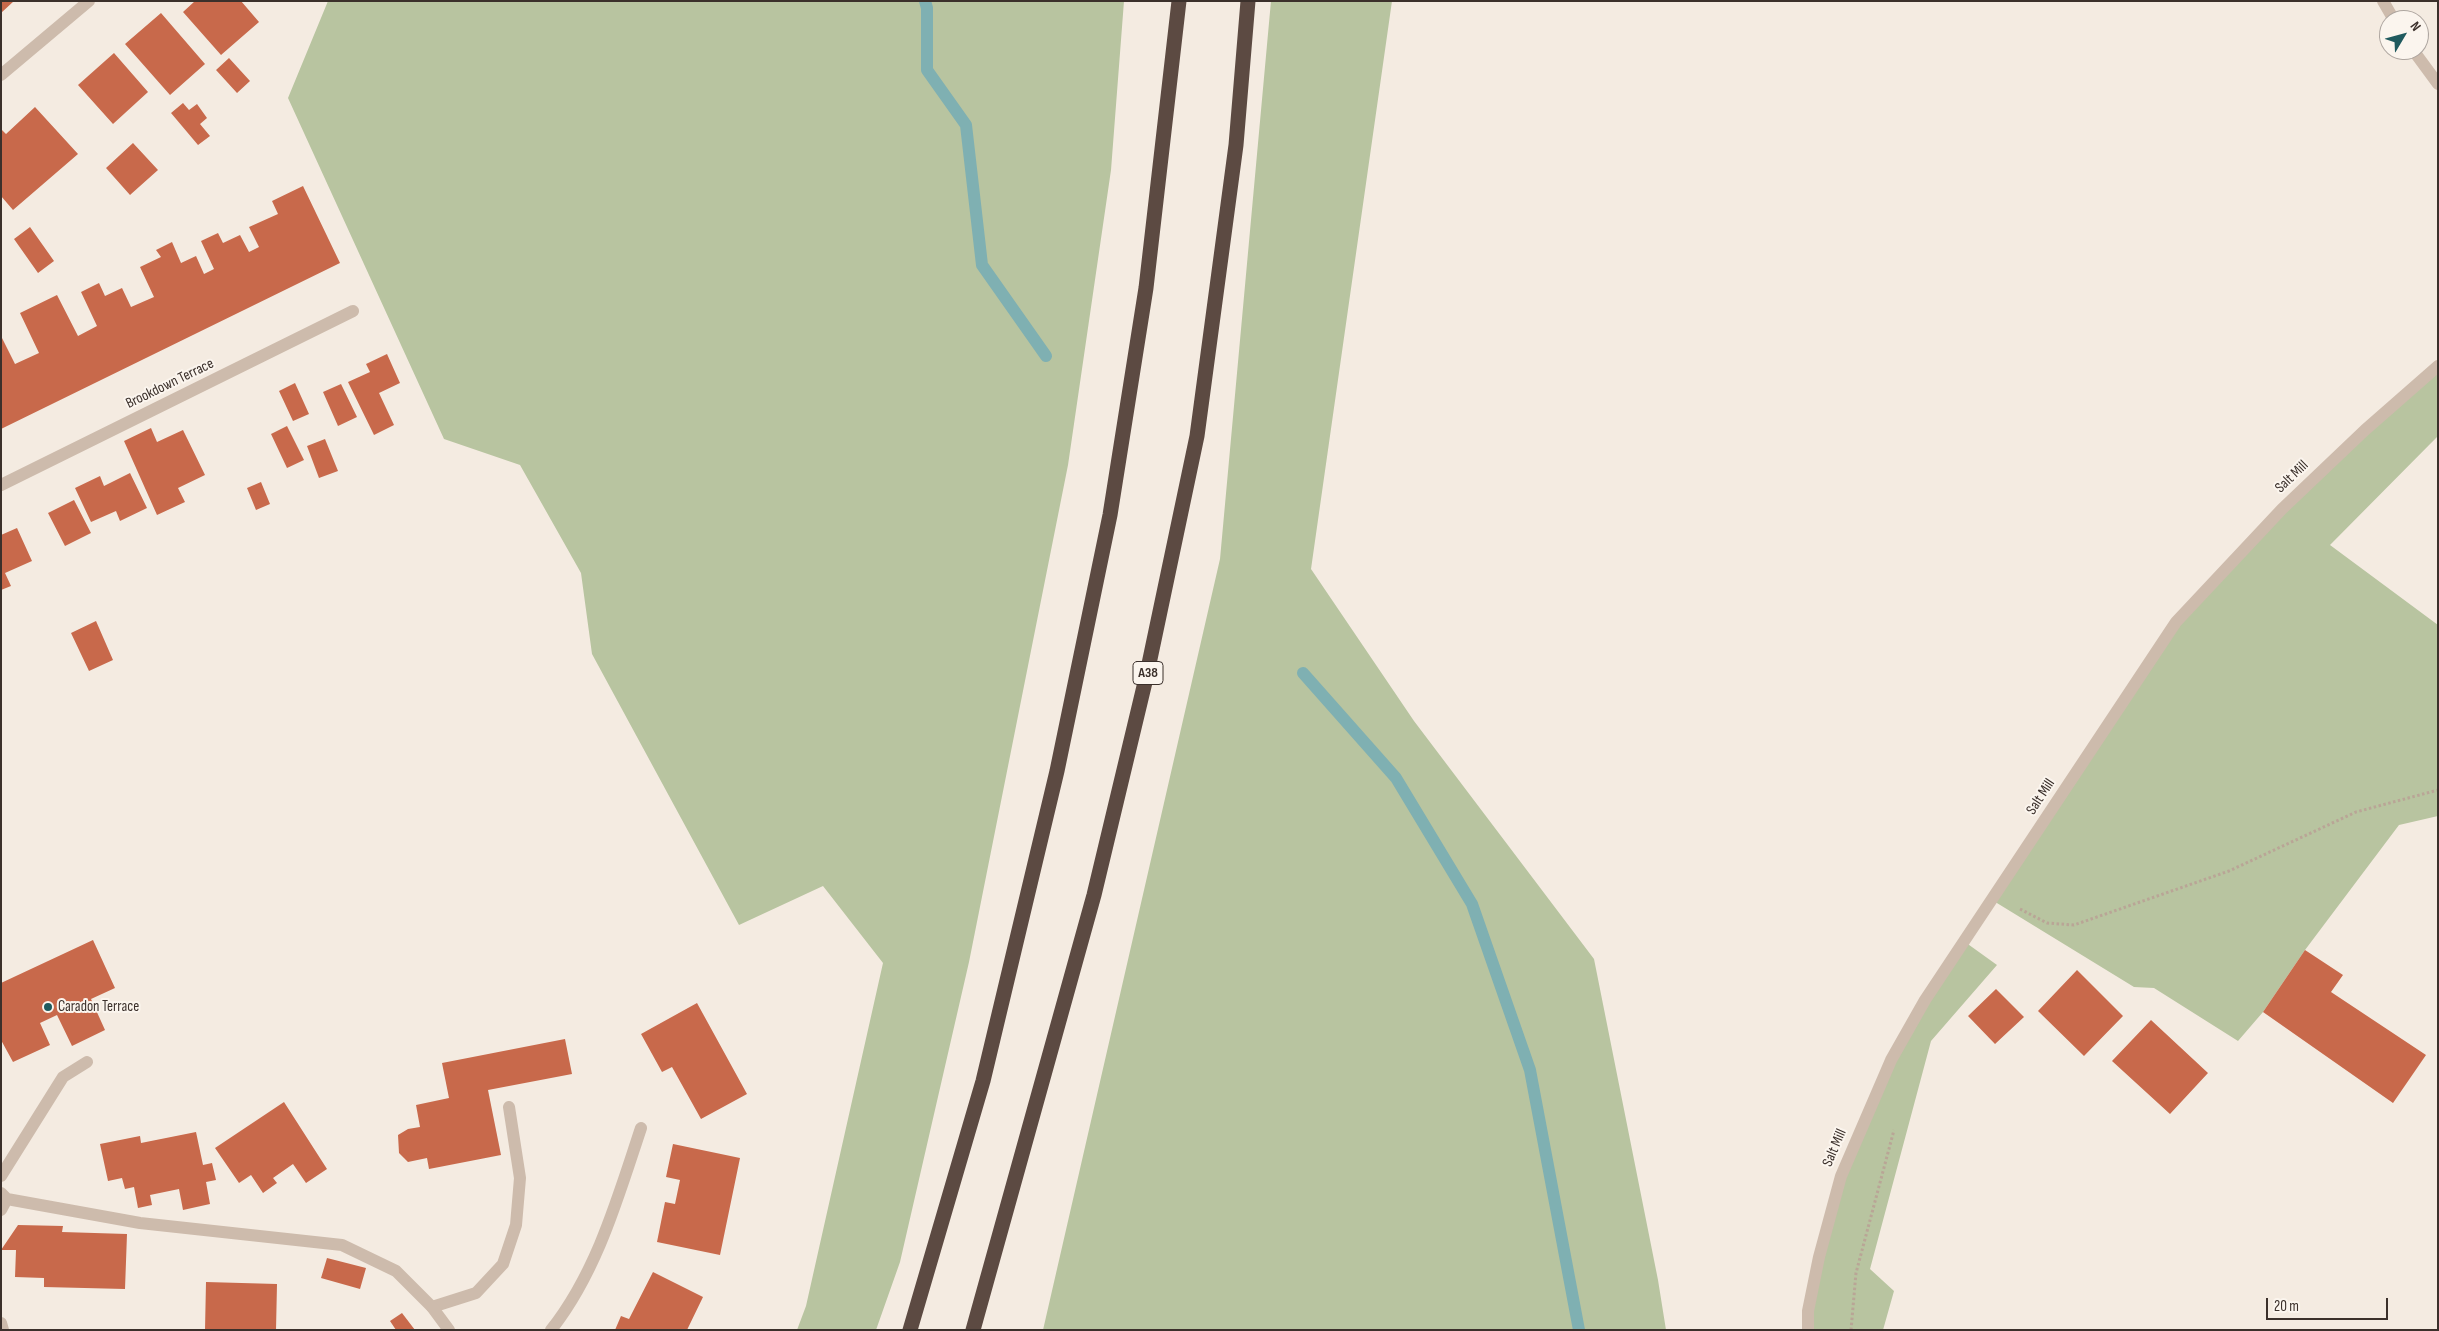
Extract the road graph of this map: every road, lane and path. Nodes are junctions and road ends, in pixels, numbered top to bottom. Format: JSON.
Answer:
{"nodes":[{"id":1,"x":89,"y":1,"type":"edge"},
{"id":2,"x":1179,"y":1,"type":"edge"},
{"id":3,"x":1248,"y":1,"type":"edge"},
{"id":4,"x":2420,"y":60,"type":"edge"},
{"id":5,"x":1,"y":75,"type":"edge"},
{"id":6,"x":2438,"y":84,"type":"edge"},
{"id":7,"x":353,"y":312,"type":"dead end"},
{"id":8,"x":2438,"y":366,"type":"edge"},
{"id":9,"x":1,"y":485,"type":"edge"},
{"id":10,"x":2438,"y":790,"type":"edge"},
{"id":11,"x":2047,"y":923,"type":"dead end"},
{"id":12,"x":87,"y":1062,"type":"dead end"},
{"id":13,"x":509,"y":1107,"type":"dead end"},
{"id":14,"x":641,"y":1128,"type":"dead end"},
{"id":15,"x":1894,"y":1129,"type":"dead end"},
{"id":16,"x":1,"y":1176,"type":"edge"},
{"id":17,"x":3,"y":1200,"type":"edge"},
{"id":18,"x":432,"y":1307,"type":"junction"},
{"id":19,"x":1,"y":1323,"type":"edge"},
{"id":20,"x":3,"y":1330,"type":"edge"},
{"id":21,"x":449,"y":1330,"type":"edge"},
{"id":22,"x":551,"y":1330,"type":"edge"},
{"id":23,"x":910,"y":1330,"type":"edge"},
{"id":24,"x":973,"y":1330,"type":"edge"},
{"id":25,"x":1808,"y":1330,"type":"edge"},
{"id":26,"x":1851,"y":1330,"type":"edge"}],
"edges":[{"from":1,"to":5,"type":"street"},
{"from":2,"to":23,"type":"highway"},
{"from":3,"to":24,"type":"highway","number":"A38"},
{"from":4,"to":6,"type":"street"},
{"from":7,"to":9,"type":"street","name":"Brookdown Terrace"},
{"from":8,"to":25,"type":"street","name":"Salt Mill"},
{"from":10,"to":11,"type":"path"},
{"from":12,"to":16,"type":"street"},
{"from":13,"to":18,"type":"street"},
{"from":14,"to":22,"type":"street"},
{"from":15,"to":26,"type":"path"},
{"from":17,"to":18,"type":"street"},
{"from":18,"to":21,"type":"street"},
{"from":19,"to":20,"type":"street"}]}
